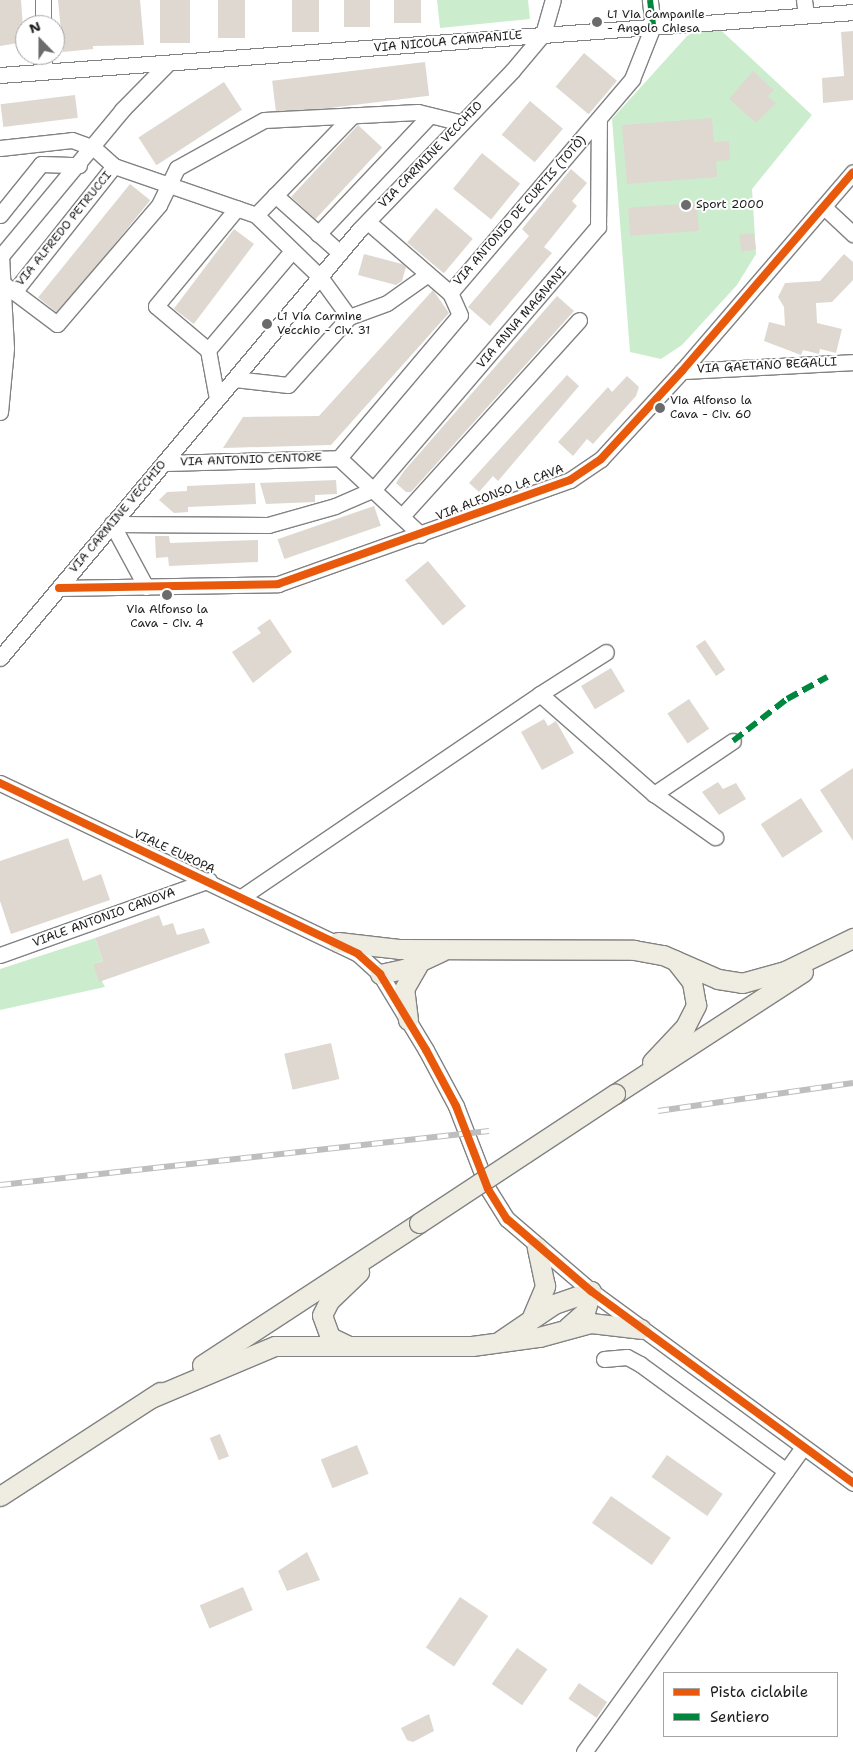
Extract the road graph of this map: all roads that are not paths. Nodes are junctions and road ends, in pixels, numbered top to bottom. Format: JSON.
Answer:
{"nodes":[{"id":1,"x":43,"y":0,"type":"edge"},
{"id":2,"x":553,"y":0,"type":"edge"},
{"id":3,"x":650,"y":0,"type":"edge"},
{"id":4,"x":804,"y":0,"type":"edge"},
{"id":5,"x":853,"y":12,"type":"edge"},
{"id":6,"x":43,"y":15,"type":"edge"},
{"id":7,"x":806,"y":15,"type":"junction"},
{"id":8,"x":653,"y":26,"type":"junction"},
{"id":9,"x":543,"y":34,"type":"junction"},
{"id":10,"x":44,"y":65,"type":"edge"},
{"id":11,"x":166,"y":65,"type":"junction"},
{"id":12,"x":44,"y":72,"type":"junction"},
{"id":13,"x":0,"y":75,"type":"edge"},
{"id":14,"x":353,"y":115,"type":"junction"},
{"id":15,"x":430,"y":115,"type":"junction"},
{"id":16,"x":599,"y":120,"type":"junction"},
{"id":17,"x":462,"y":123,"type":"junction"},
{"id":18,"x":0,"y":148,"type":"edge"},
{"id":19,"x":94,"y":148,"type":"junction"},
{"id":20,"x":79,"y":165,"type":"junction"},
{"id":21,"x":114,"y":166,"type":"junction"},
{"id":22,"x":853,"y":172,"type":"edge"},
{"id":23,"x":170,"y":186,"type":"junction"},
{"id":24,"x":275,"y":196,"type":"junction"},
{"id":25,"x":824,"y":207,"type":"junction"},
{"id":26,"x":237,"y":208,"type":"junction"},
{"id":27,"x":0,"y":215,"type":"edge"},
{"id":28,"x":256,"y":215,"type":"junction"},
{"id":29,"x":368,"y":222,"type":"junction"},
{"id":30,"x":318,"y":234,"type":"junction"},
{"id":31,"x":853,"y":234,"type":"edge"},
{"id":32,"x":291,"y":252,"type":"junction"},
{"id":33,"x":340,"y":253,"type":"junction"},
{"id":34,"x":1,"y":256,"type":"edge"},
{"id":35,"x":428,"y":274,"type":"junction"},
{"id":36,"x":320,"y":277,"type":"junction"},
{"id":37,"x":7,"y":287,"type":"junction"},
{"id":38,"x":450,"y":293,"type":"junction"},
{"id":39,"x":349,"y":317,"type":"junction"},
{"id":40,"x":579,"y":320,"type":"dead end"},
{"id":41,"x":208,"y":350,"type":"junction"},
{"id":42,"x":853,"y":362,"type":"edge"},
{"id":43,"x":682,"y":371,"type":"junction"},
{"id":44,"x":234,"y":379,"type":"junction"},
{"id":45,"x":217,"y":399,"type":"junction"},
{"id":46,"x":0,"y":412,"type":"edge"},
{"id":47,"x":339,"y":458,"type":"junction"},
{"id":48,"x":164,"y":463,"type":"junction"},
{"id":49,"x":374,"y":489,"type":"junction"},
{"id":50,"x":402,"y":516,"type":"junction"},
{"id":51,"x":112,"y":524,"type":"junction"},
{"id":52,"x":421,"y":535,"type":"junction"},
{"id":53,"x":146,"y":587,"type":"junction"},
{"id":54,"x":58,"y":588,"type":"junction"},
{"id":55,"x":606,"y":652,"type":"dead end"},
{"id":56,"x":0,"y":658,"type":"edge"},
{"id":57,"x":540,"y":694,"type":"junction"},
{"id":58,"x":733,"y":742,"type":"dead end"},
{"id":59,"x":0,"y":783,"type":"edge"},
{"id":60,"x":654,"y":794,"type":"junction"},
{"id":61,"x":715,"y":837,"type":"dead end"},
{"id":62,"x":208,"y":880,"type":"junction"},
{"id":63,"x":243,"y":896,"type":"junction"},
{"id":64,"x":853,"y":939,"type":"edge"},
{"id":65,"x":338,"y":942,"type":"junction"},
{"id":66,"x":0,"y":955,"type":"edge"},
{"id":67,"x":416,"y":955,"type":"junction"},
{"id":68,"x":673,"y":958,"type":"junction"},
{"id":69,"x":380,"y":974,"type":"junction"},
{"id":70,"x":408,"y":1020,"type":"junction"},
{"id":71,"x":622,"y":1090,"type":"junction"},
{"id":72,"x":396,"y":1238,"type":"junction"},
{"id":73,"x":538,"y":1247,"type":"junction"},
{"id":74,"x":591,"y":1291,"type":"junction"},
{"id":75,"x":528,"y":1321,"type":"junction"},
{"id":76,"x":568,"y":1327,"type":"junction"},
{"id":77,"x":641,"y":1328,"type":"junction"},
{"id":78,"x":495,"y":1343,"type":"junction"},
{"id":79,"x":356,"y":1347,"type":"junction"},
{"id":80,"x":604,"y":1359,"type":"dead end"},
{"id":81,"x":151,"y":1398,"type":"junction"},
{"id":82,"x":803,"y":1447,"type":"junction"},
{"id":83,"x":786,"y":1471,"type":"junction"},
{"id":84,"x":853,"y":1483,"type":"edge"},
{"id":85,"x":0,"y":1496,"type":"edge"},
{"id":86,"x":584,"y":1752,"type":"edge"}],
"edges":[{"from":1,"to":6,"type":"street"},
{"from":2,"to":9,"type":"street"},
{"from":3,"to":8,"type":"street"},
{"from":4,"to":7,"type":"street"},
{"from":5,"to":7,"type":"street","name":"VIA NICOLA CAMPANILE"},
{"from":7,"to":8,"type":"street","name":"VIA NICOLA CAMPANILE"},
{"from":8,"to":9,"type":"street","name":"VIA NICOLA CAMPANILE"},
{"from":8,"to":16,"type":"street","name":"VIA ANTONIO DE CURTIS (TOTÒ)"},
{"from":9,"to":11,"type":"street","name":"VIA NICOLA CAMPANILE"},
{"from":9,"to":17,"type":"street","name":"VIA CARMINE VECCHIO"},
{"from":10,"to":12,"type":"street"},
{"from":11,"to":12,"type":"street","name":"VIA NICOLA CAMPANILE"},
{"from":11,"to":19,"type":"street","name":"VIA ALFREDO PETRUCCI"},
{"from":12,"to":13,"type":"street","name":"VIA NICOLA CAMPANILE"},
{"from":14,"to":15,"type":"street"},
{"from":14,"to":23,"type":"street"},
{"from":14,"to":24,"type":"street"},
{"from":15,"to":17,"type":"street"},
{"from":15,"to":30,"type":"street"},
{"from":16,"to":38,"type":"street","name":"VIA ANTONIO DE CURTIS (TOTÒ)"},
{"from":16,"to":49,"type":"street","name":"VIA ANNA MAGNANI"},
{"from":17,"to":29,"type":"street","name":"VIA CARMINE VECCHIO"},
{"from":18,"to":19,"type":"street"},
{"from":19,"to":20,"type":"street","name":"VIA ALFREDO PETRUCCI"},
{"from":19,"to":21,"type":"street"},
{"from":20,"to":27,"type":"street"},
{"from":20,"to":34,"type":"street","name":"VIA ALFREDO PETRUCCI"},
{"from":21,"to":23,"type":"street"},
{"from":21,"to":37,"type":"street","name":"VIA ALFREDO PETRUCCI"},
{"from":22,"to":25,"type":"street","name":"VIA ALFONSO LA CAVA"},
{"from":23,"to":26,"type":"street"},
{"from":23,"to":37,"type":"street"},
{"from":24,"to":28,"type":"street"},
{"from":24,"to":30,"type":"street"},
{"from":25,"to":31,"type":"street"},
{"from":25,"to":43,"type":"street","name":"VIA ALFONSO LA CAVA"},
{"from":26,"to":28,"type":"street"},
{"from":26,"to":41,"type":"street"},
{"from":28,"to":32,"type":"street"},
{"from":29,"to":33,"type":"street","name":"VIA CARMINE VECCHIO"},
{"from":29,"to":35,"type":"street"},
{"from":30,"to":33,"type":"street"},
{"from":32,"to":36,"type":"street"},
{"from":32,"to":41,"type":"street"},
{"from":33,"to":36,"type":"street","name":"VIA CARMINE VECCHIO"},
{"from":34,"to":37,"type":"street","name":"VIA ALFREDO PETRUCCI"},
{"from":35,"to":38,"type":"street"},
{"from":35,"to":39,"type":"street"},
{"from":36,"to":39,"type":"street"},
{"from":36,"to":44,"type":"street","name":"VIA CARMINE VECCHIO"},
{"from":37,"to":46,"type":"street"},
{"from":38,"to":47,"type":"street","name":"VIA ANTONIO DE CURTIS (TOTÒ)"},
{"from":39,"to":44,"type":"street"},
{"from":40,"to":50,"type":"street"},
{"from":41,"to":45,"type":"street"},
{"from":42,"to":43,"type":"street","name":"VIA GAETANO BEGALLI"},
{"from":43,"to":52,"type":"street","name":"VIA ALFONSO LA CAVA"},
{"from":44,"to":45,"type":"street","name":"VIA CARMINE VECCHIO"},
{"from":45,"to":48,"type":"street","name":"VIA CARMINE VECCHIO"},
{"from":47,"to":48,"type":"street","name":"VIA ANTONIO CENTORE"},
{"from":47,"to":49,"type":"street"},
{"from":48,"to":51,"type":"street","name":"VIA CARMINE VECCHIO"},
{"from":49,"to":50,"type":"street"},
{"from":49,"to":51,"type":"street"},
{"from":50,"to":52,"type":"street"},
{"from":51,"to":53,"type":"street"},
{"from":51,"to":54,"type":"street","name":"VIA CARMINE VECCHIO"},
{"from":52,"to":53,"type":"street","name":"VIA ALFONSO LA CAVA"},
{"from":53,"to":54,"type":"street","name":"VIA ALFONSO LA CAVA"},
{"from":54,"to":56,"type":"street","name":"VIA CARMINE VECCHIO"},
{"from":55,"to":57,"type":"street"},
{"from":57,"to":60,"type":"street"},
{"from":57,"to":63,"type":"street"},
{"from":58,"to":60,"type":"street"},
{"from":59,"to":62,"type":"street","name":"VIALE EUROPA"},
{"from":60,"to":61,"type":"street"},
{"from":62,"to":63,"type":"street","name":"VIALE EUROPA"},
{"from":62,"to":66,"type":"street","name":"VIALE ANTONIO CANOVA"},
{"from":63,"to":65,"type":"street","name":"VIALE EUROPA"},
{"from":64,"to":68,"type":"main road"},
{"from":64,"to":71,"type":"main road"},
{"from":65,"to":67,"type":"main road"},
{"from":65,"to":69,"type":"street","name":"VIALE EUROPA"},
{"from":67,"to":68,"type":"main road"},
{"from":67,"to":69,"type":"main road"},
{"from":67,"to":70,"type":"main road"},
{"from":68,"to":71,"type":"main road"},
{"from":69,"to":70,"type":"street"},
{"from":70,"to":73,"type":"street"},
{"from":71,"to":72,"type":"main road","bridge":true},
{"from":72,"to":79,"type":"main road"},
{"from":72,"to":81,"type":"main road"},
{"from":73,"to":74,"type":"street"},
{"from":73,"to":75,"type":"main road"},
{"from":74,"to":75,"type":"main road"},
{"from":74,"to":76,"type":"main road"},
{"from":74,"to":77,"type":"street"},
{"from":75,"to":78,"type":"main road"},
{"from":76,"to":77,"type":"main road"},
{"from":76,"to":78,"type":"main road"},
{"from":77,"to":82,"type":"street"},
{"from":78,"to":79,"type":"main road"},
{"from":79,"to":81,"type":"main road"},
{"from":80,"to":83,"type":"street"},
{"from":81,"to":85,"type":"main road"},
{"from":82,"to":83,"type":"street"},
{"from":82,"to":84,"type":"street"},
{"from":83,"to":86,"type":"street"}]}
